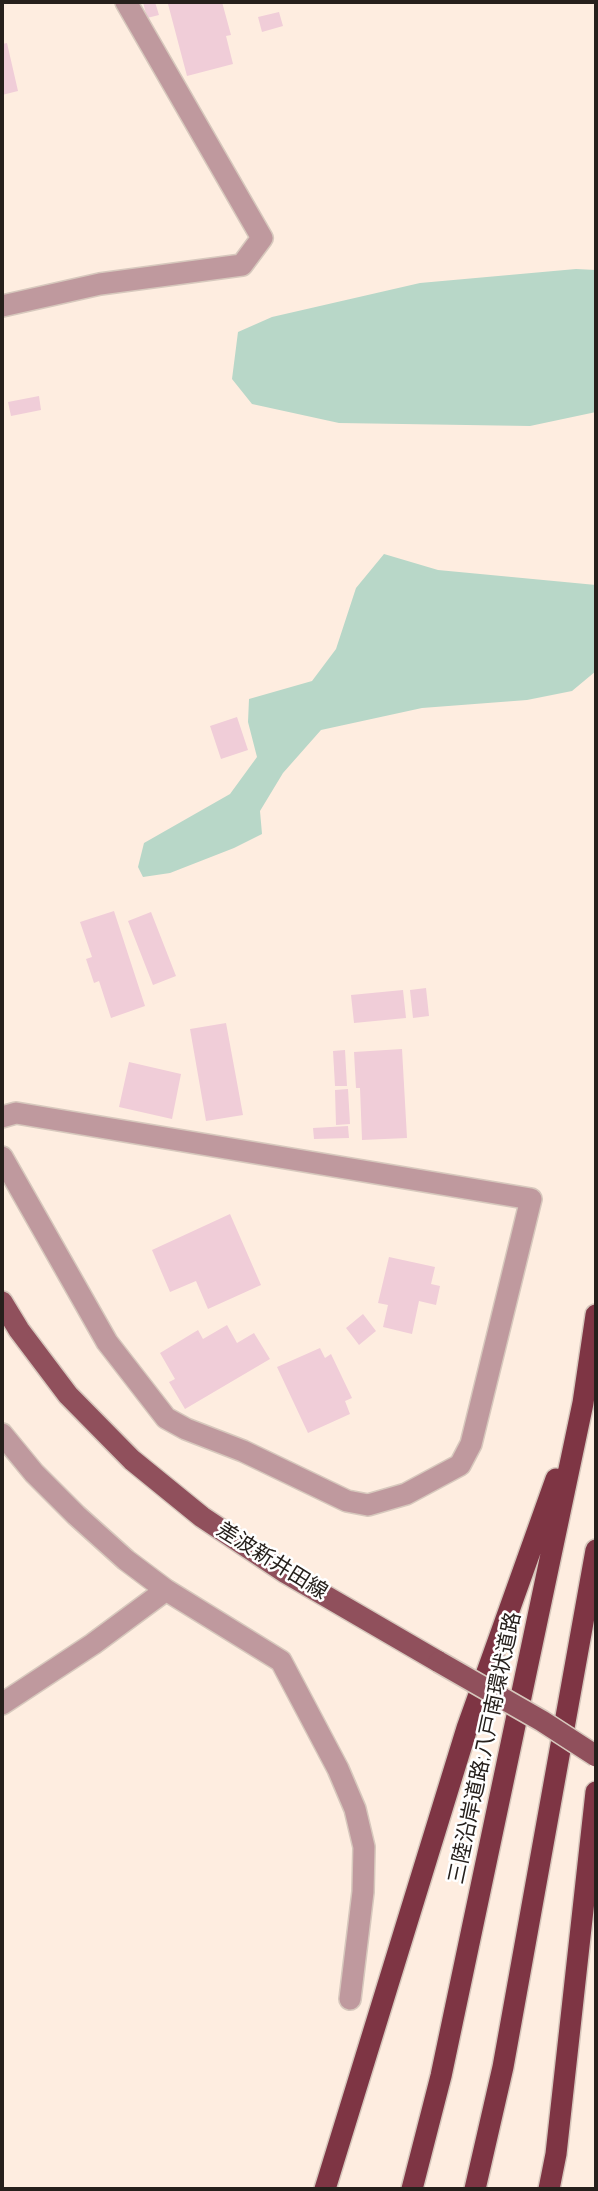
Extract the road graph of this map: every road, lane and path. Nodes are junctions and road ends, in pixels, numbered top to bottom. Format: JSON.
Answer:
{"nodes":[{"id":1,"x":126,"y":2,"type":"edge"},
{"id":2,"x":2,"y":306,"type":"edge"},
{"id":3,"x":2,"y":1117,"type":"edge"},
{"id":4,"x":2,"y":1157,"type":"edge"},
{"id":5,"x":2,"y":1302,"type":"edge"},
{"id":6,"x":596,"y":1315,"type":"edge"},
{"id":7,"x":583,"y":1403,"type":"junction"},
{"id":8,"x":2,"y":1434,"type":"edge"},
{"id":9,"x":596,"y":1550,"type":"edge"},
{"id":10,"x":166,"y":1590,"type":"junction"},
{"id":11,"x":2,"y":1703,"type":"edge"},
{"id":12,"x":596,"y":1756,"type":"edge"},
{"id":13,"x":596,"y":1792,"type":"edge"},
{"id":14,"x":350,"y":1999,"type":"dead end"},
{"id":15,"x":326,"y":2189,"type":"edge"},
{"id":16,"x":412,"y":2189,"type":"edge"},
{"id":17,"x":475,"y":2189,"type":"edge"},
{"id":18,"x":549,"y":2189,"type":"edge"}],
"edges":[{"from":1,"to":2,"type":"street"},
{"from":3,"to":4,"type":"street"},
{"from":5,"to":12,"type":"main road","name":"差波新井田線","bridge":true},
{"from":6,"to":7,"type":"highway","name":"三陸沿岸道路;八戸南環状道路"},
{"from":7,"to":15,"type":"highway"},
{"from":7,"to":16,"type":"highway","name":"三陸沿岸道路;八戸南環状道路"},
{"from":8,"to":10,"type":"street"},
{"from":9,"to":17,"type":"highway"},
{"from":10,"to":11,"type":"street"},
{"from":10,"to":14,"type":"street"},
{"from":13,"to":18,"type":"highway"}]}
